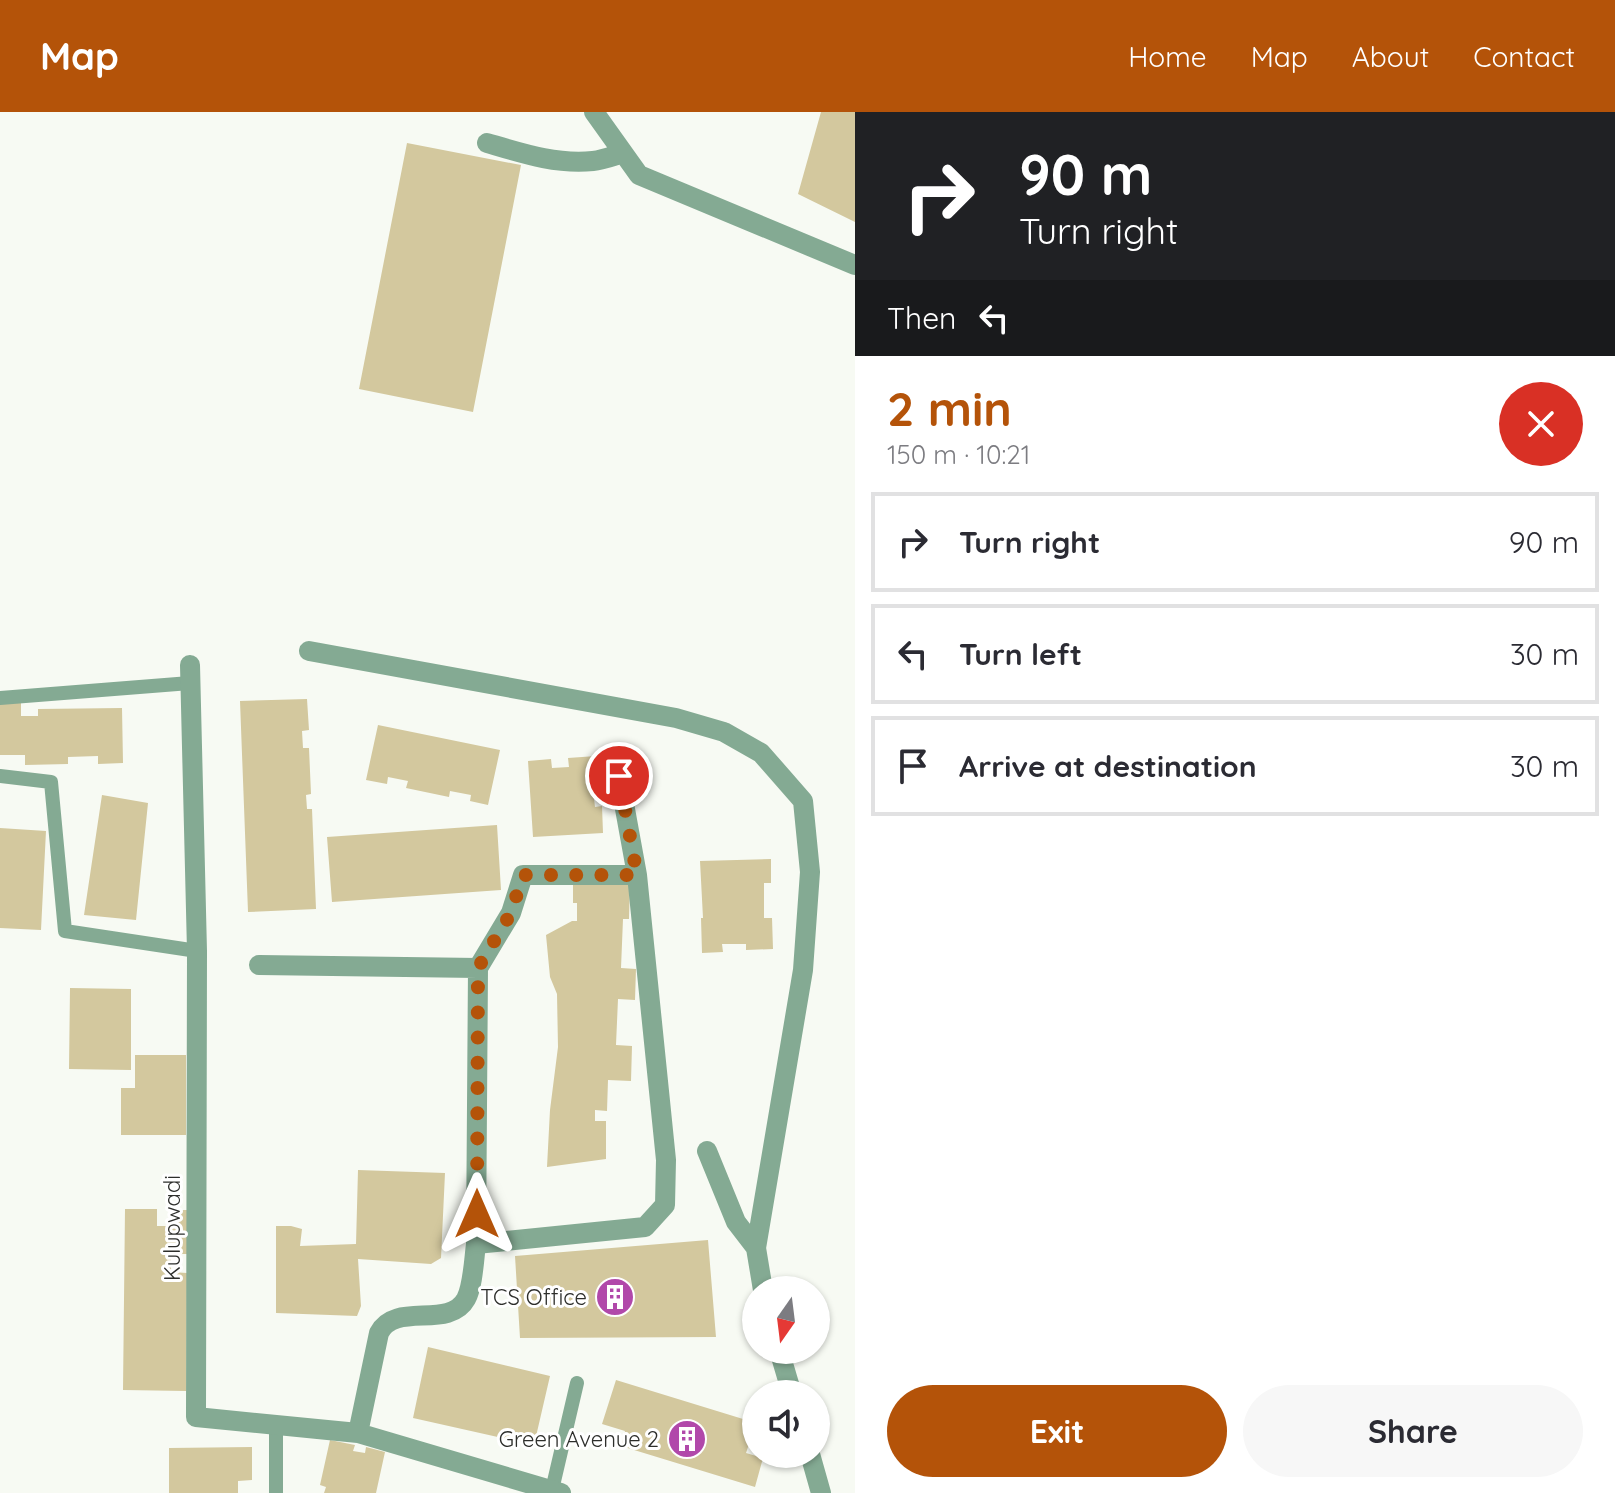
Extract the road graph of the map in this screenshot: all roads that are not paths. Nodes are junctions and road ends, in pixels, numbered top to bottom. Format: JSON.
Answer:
{"nodes":[{"id":1,"x":594,"y":112,"type":"edge"},
{"id":2,"x":487,"y":143,"type":"dead end"},
{"id":3,"x":623,"y":153,"type":"junction"},
{"id":4,"x":855,"y":265,"type":"edge"},
{"id":5,"x":309,"y":651,"type":"dead end"},
{"id":6,"x":190,"y":674,"type":"joint"},
{"id":7,"x":0,"y":698,"type":"edge"},
{"id":8,"x":0,"y":776,"type":"edge"},
{"id":9,"x":619,"y":776,"type":"dead end"},
{"id":10,"x":637,"y":875,"type":"junction"},
{"id":11,"x":197,"y":951,"type":"junction"},
{"id":12,"x":259,"y":965,"type":"dead end"},
{"id":13,"x":478,"y":968,"type":"junction"},
{"id":14,"x":707,"y":1151,"type":"dead end"},
{"id":15,"x":476,"y":1244,"type":"junction"},
{"id":16,"x":756,"y":1248,"type":"junction"},
{"id":17,"x":761,"y":1276,"type":"edge"},
{"id":18,"x":577,"y":1383,"type":"dead end"},
{"id":19,"x":276,"y":1424,"type":"junction"},
{"id":20,"x":358,"y":1433,"type":"junction"},
{"id":21,"x":814,"y":1468,"type":"edge"},
{"id":22,"x":556,"y":1492,"type":"edge"},
{"id":23,"x":276,"y":1493,"type":"edge"},
{"id":24,"x":821,"y":1493,"type":"edge"}],
"edges":[{"from":1,"to":3,"type":"street"},
{"from":2,"to":3,"type":"street"},
{"from":3,"to":4,"type":"street"},
{"from":5,"to":16,"type":"street"},
{"from":6,"to":7,"type":"lane"},
{"from":6,"to":11,"type":"street","name":"Kulupwadi"},
{"from":8,"to":11,"type":"lane"},
{"from":9,"to":10,"type":"street"},
{"from":10,"to":13,"type":"street"},
{"from":10,"to":15,"type":"street"},
{"from":11,"to":19,"type":"street","name":"Kulupwadi"},
{"from":12,"to":13,"type":"street"},
{"from":13,"to":15,"type":"street"},
{"from":14,"to":16,"type":"street"},
{"from":15,"to":20,"type":"street"},
{"from":16,"to":17,"type":"street"},
{"from":18,"to":22,"type":"lane"},
{"from":19,"to":20,"type":"street","name":"Kulupwadi"},
{"from":19,"to":23,"type":"lane"},
{"from":20,"to":22,"type":"street","name":"Kulupwadi"},
{"from":21,"to":24,"type":"street"}]}
